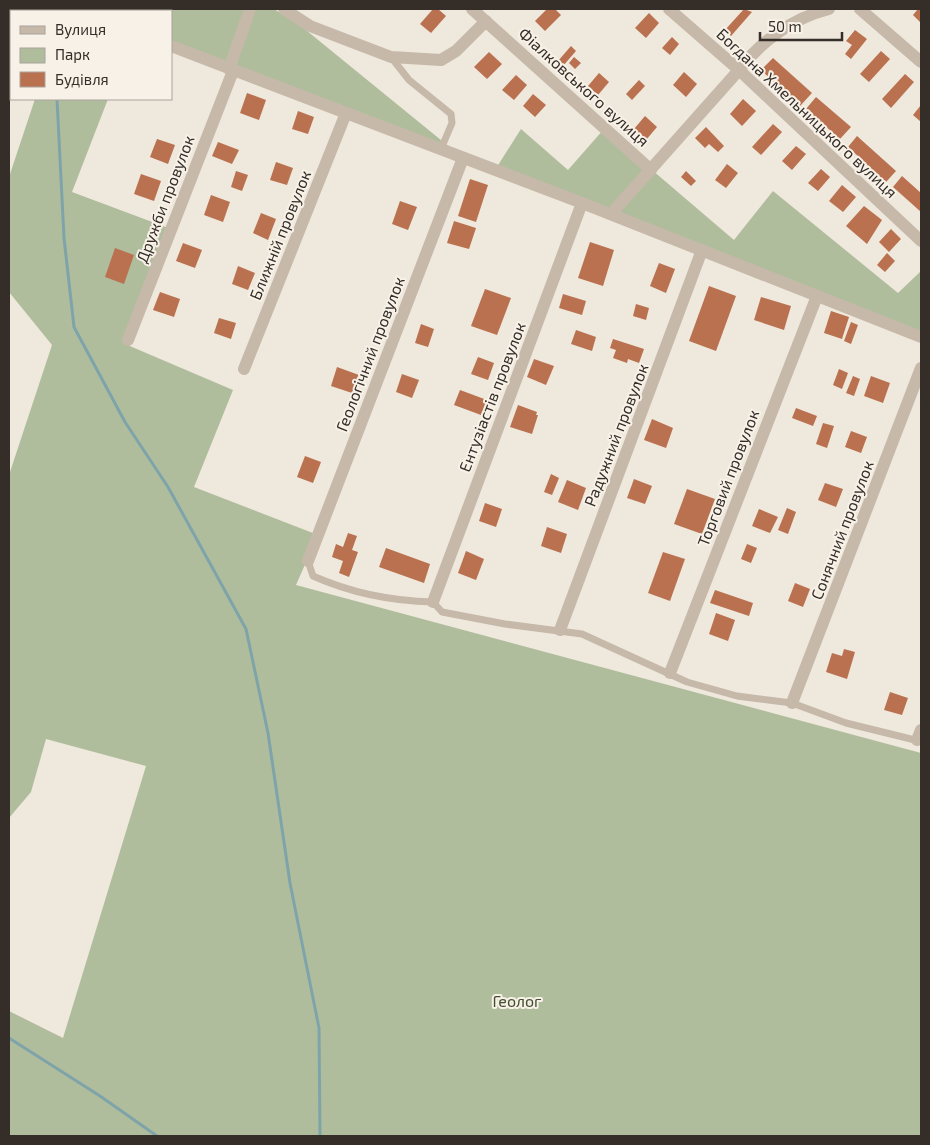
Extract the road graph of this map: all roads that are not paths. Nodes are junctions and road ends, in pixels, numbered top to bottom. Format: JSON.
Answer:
{"nodes":[{"id":1,"x":250,"y":9,"type":"edge"},
{"id":2,"x":284,"y":9,"type":"edge"},
{"id":3,"x":472,"y":9,"type":"edge"},
{"id":4,"x":669,"y":9,"type":"edge"},
{"id":5,"x":829,"y":9,"type":"edge"},
{"id":6,"x":860,"y":9,"type":"edge"},
{"id":7,"x":486,"y":21,"type":"junction"},
{"id":8,"x":172,"y":46,"type":"edge"},
{"id":9,"x":391,"y":57,"type":"junction"},
{"id":10,"x":921,"y":62,"type":"edge"},
{"id":11,"x":231,"y":70,"type":"junction"},
{"id":12,"x":739,"y":70,"type":"junction"},
{"id":13,"x":346,"y":113,"type":"junction"},
{"id":14,"x":441,"y":149,"type":"junction"},
{"id":15,"x":463,"y":158,"type":"junction"},
{"id":16,"x":651,"y":170,"type":"junction"},
{"id":17,"x":582,"y":203,"type":"junction"},
{"id":18,"x":611,"y":214,"type":"junction"},
{"id":19,"x":921,"y":241,"type":"edge"},
{"id":20,"x":702,"y":250,"type":"junction"},
{"id":21,"x":817,"y":296,"type":"junction"},
{"id":22,"x":921,"y":337,"type":"edge"},
{"id":23,"x":128,"y":340,"type":"dead end"},
{"id":24,"x":921,"y":368,"type":"edge"},
{"id":25,"x":244,"y":369,"type":"dead end"},
{"id":26,"x":308,"y":562,"type":"joint"},
{"id":27,"x":433,"y":602,"type":"junction"},
{"id":28,"x":560,"y":630,"type":"junction"},
{"id":29,"x":670,"y":672,"type":"junction"},
{"id":30,"x":792,"y":703,"type":"junction"},
{"id":31,"x":920,"y":737,"type":"edge"}],
"edges":[{"from":1,"to":11,"type":"street","name":"Дружби провулок"},
{"from":2,"to":9,"type":"street"},
{"from":3,"to":7,"type":"street","name":"Фіалковського вулиця"},
{"from":4,"to":12,"type":"street","name":"Богдана Хмельницького вулиця"},
{"from":5,"to":12,"type":"street"},
{"from":6,"to":10,"type":"street"},
{"from":7,"to":9,"type":"street"},
{"from":7,"to":16,"type":"street","name":"Фіалковського вулиця"},
{"from":8,"to":11,"type":"street"},
{"from":9,"to":14,"type":"lane"},
{"from":11,"to":13,"type":"street"},
{"from":11,"to":23,"type":"street","name":"Дружби провулок"},
{"from":12,"to":16,"type":"street"},
{"from":12,"to":19,"type":"street","name":"Богдана Хмельницького вулиця"},
{"from":13,"to":14,"type":"street"},
{"from":13,"to":25,"type":"street","name":"Ближній провулок"},
{"from":14,"to":15,"type":"street"},
{"from":15,"to":17,"type":"street"},
{"from":15,"to":26,"type":"street","name":"Геологічний провулок"},
{"from":16,"to":18,"type":"street"},
{"from":17,"to":18,"type":"street"},
{"from":17,"to":27,"type":"street","name":"Ентузіастів провулок"},
{"from":18,"to":20,"type":"street"},
{"from":20,"to":21,"type":"street"},
{"from":20,"to":28,"type":"street","name":"Радужний провулок"},
{"from":21,"to":22,"type":"street"},
{"from":21,"to":29,"type":"street","name":"Торговий провулок"},
{"from":24,"to":30,"type":"street","name":"Сонячний провулок"},
{"from":26,"to":27,"type":"lane"},
{"from":27,"to":28,"type":"lane"},
{"from":28,"to":29,"type":"lane"},
{"from":29,"to":30,"type":"lane"},
{"from":30,"to":31,"type":"lane"}]}
